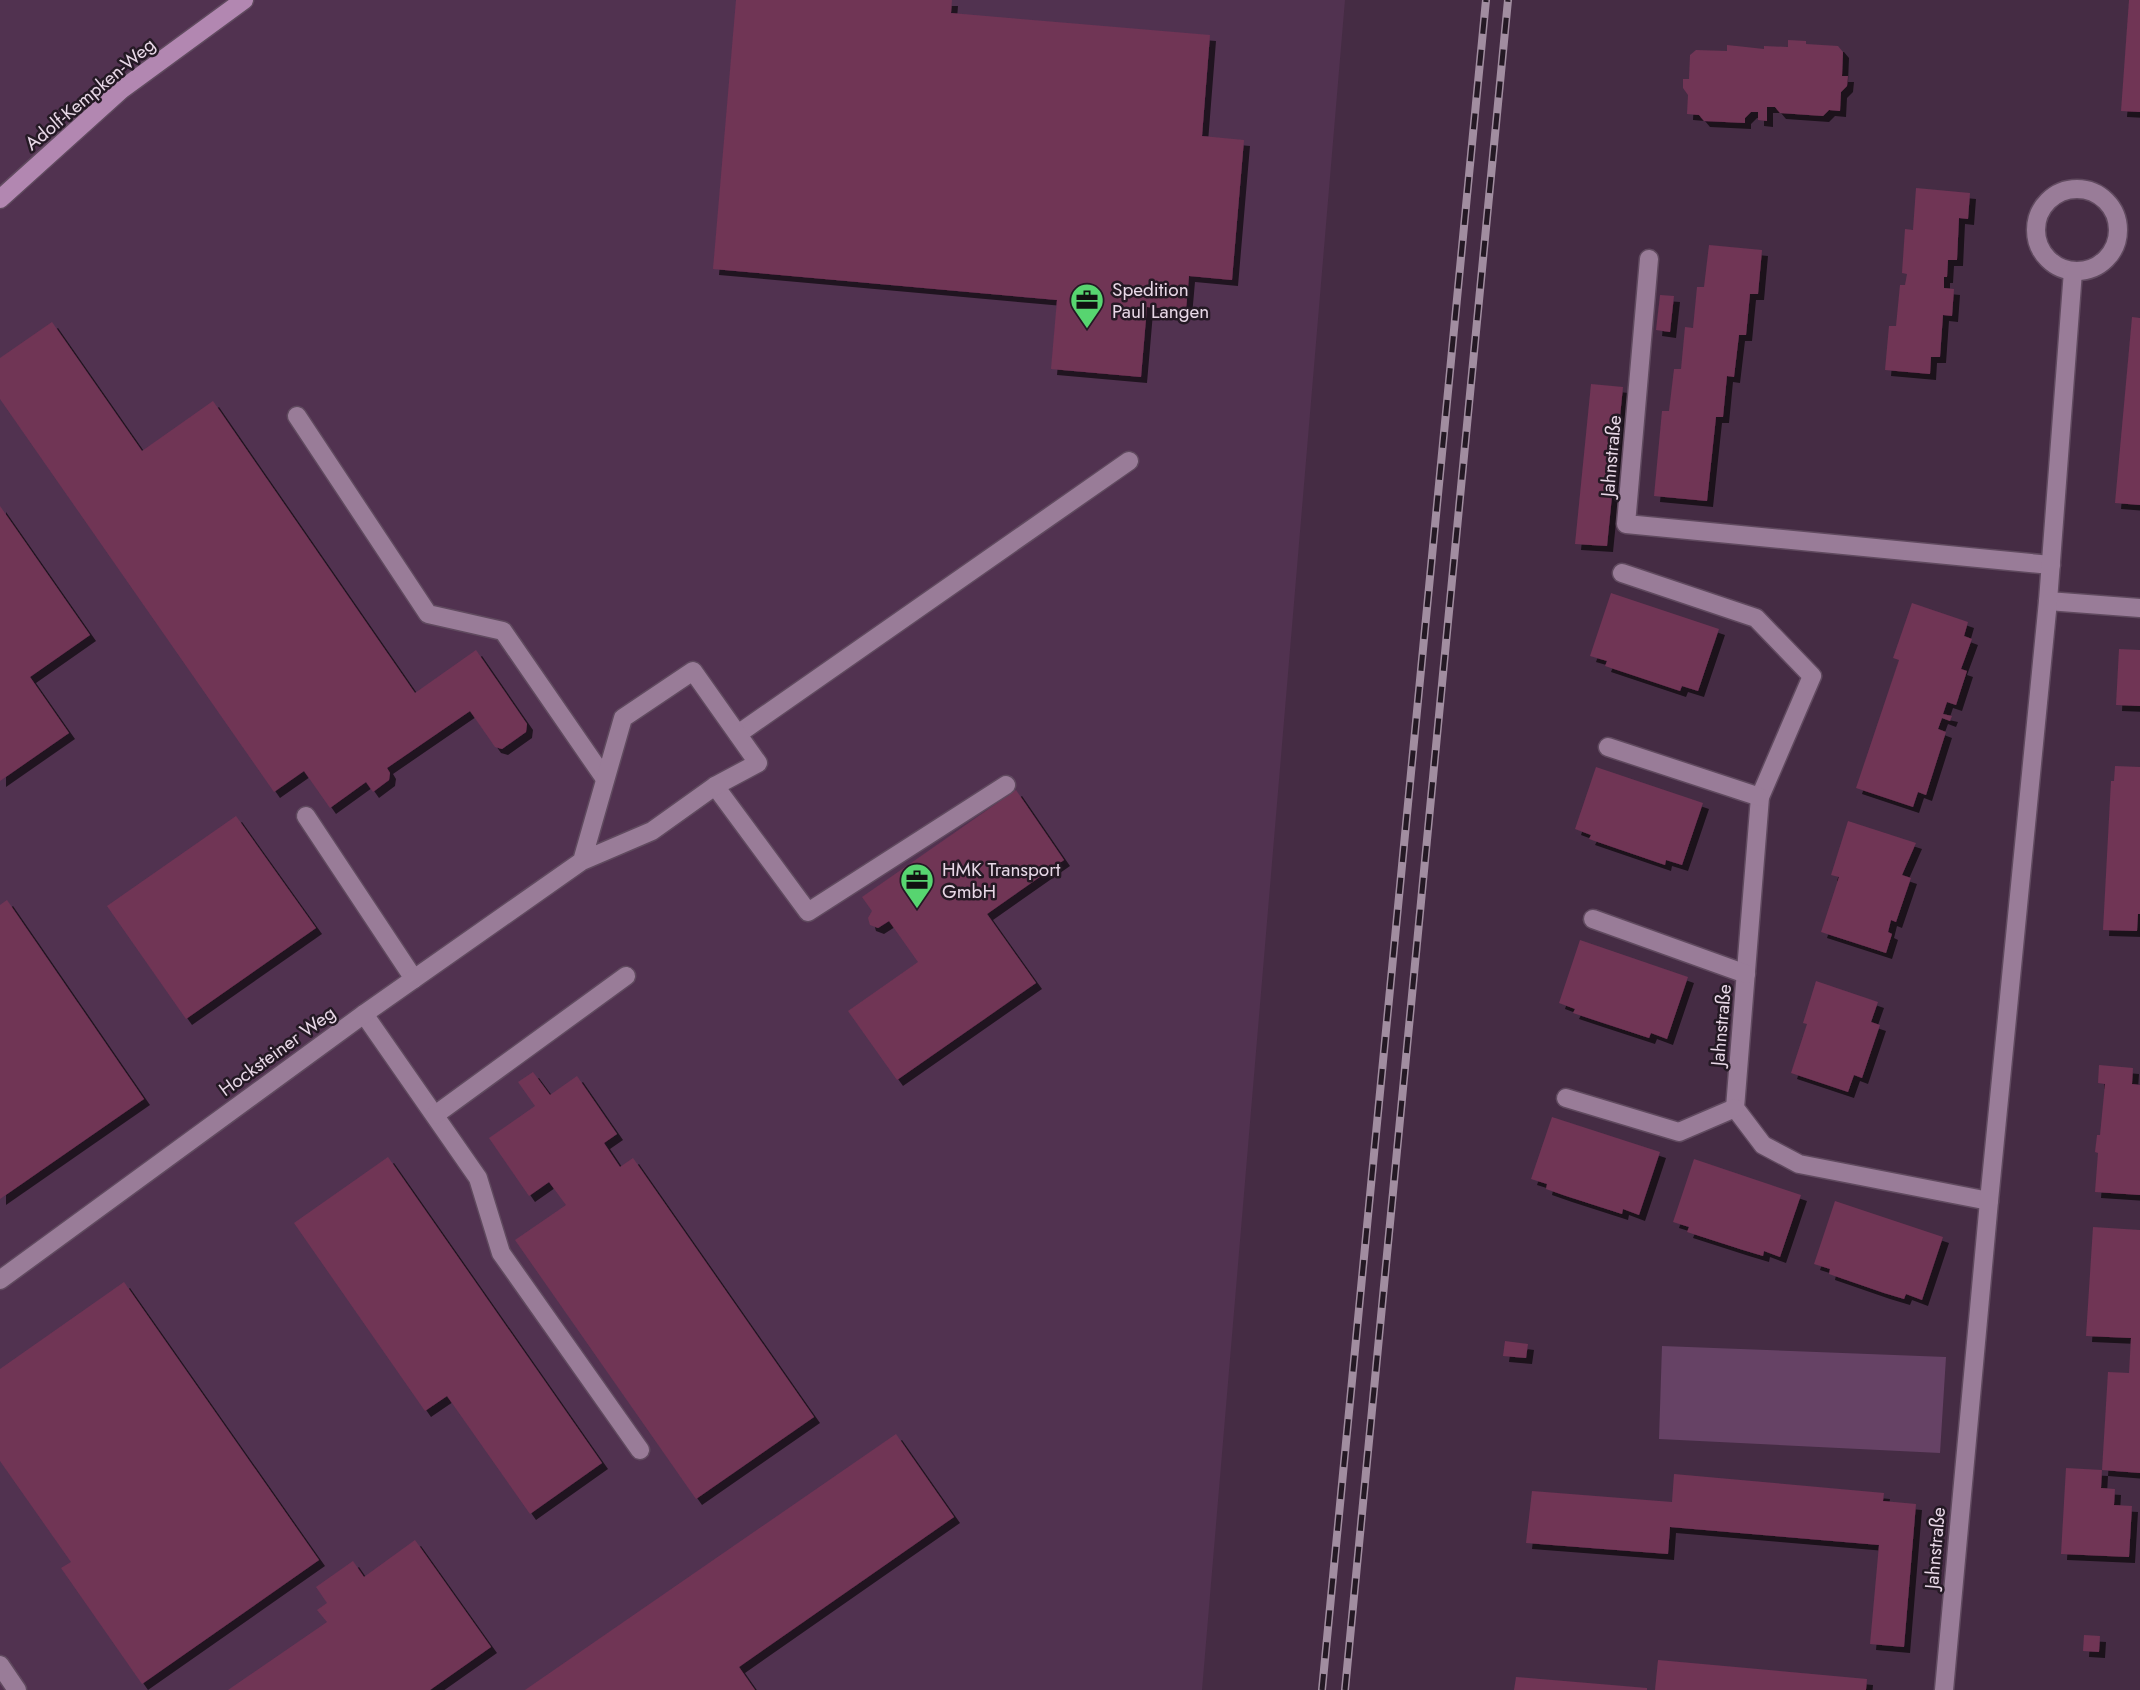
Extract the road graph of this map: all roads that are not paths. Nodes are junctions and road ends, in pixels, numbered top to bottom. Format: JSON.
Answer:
{"nodes":[{"id":1,"x":244,"y":0,"type":"edge"},
{"id":2,"x":0,"y":200,"type":"edge"},
{"id":3,"x":1649,"y":259,"type":"dead end"},
{"id":4,"x":2073,"y":271,"type":"junction"},
{"id":5,"x":297,"y":416,"type":"dead end"},
{"id":6,"x":1129,"y":461,"type":"dead end"},
{"id":7,"x":2051,"y":565,"type":"junction"},
{"id":8,"x":1622,"y":573,"type":"dead end"},
{"id":9,"x":2048,"y":601,"type":"junction"},
{"id":10,"x":2140,"y":608,"type":"edge"},
{"id":11,"x":738,"y":734,"type":"junction"},
{"id":12,"x":1608,"y":747,"type":"dead end"},
{"id":13,"x":606,"y":779,"type":"junction"},
{"id":14,"x":1006,"y":785,"type":"dead end"},
{"id":15,"x":715,"y":786,"type":"junction"},
{"id":16,"x":1760,"y":797,"type":"junction"},
{"id":17,"x":306,"y":816,"type":"dead end"},
{"id":18,"x":582,"y":861,"type":"junction"},
{"id":19,"x":1593,"y":919,"type":"dead end"},
{"id":20,"x":1746,"y":974,"type":"junction"},
{"id":21,"x":626,"y":976,"type":"dead end"},
{"id":22,"x":414,"y":979,"type":"junction"},
{"id":23,"x":364,"y":1014,"type":"junction"},
{"id":24,"x":1566,"y":1098,"type":"dead end"},
{"id":25,"x":1735,"y":1108,"type":"junction"},
{"id":26,"x":435,"y":1115,"type":"junction"},
{"id":27,"x":1989,"y":1201,"type":"junction"},
{"id":28,"x":0,"y":1280,"type":"edge"},
{"id":29,"x":640,"y":1450,"type":"dead end"},
{"id":30,"x":1,"y":1667,"type":"edge"},
{"id":31,"x":17,"y":1690,"type":"edge"},
{"id":32,"x":1944,"y":1690,"type":"edge"}],
"edges":[{"from":1,"to":2,"type":"main road","name":"Adolf-Kempken-Weg"},
{"from":3,"to":7,"type":"street","name":"Jahnstraße"},
{"from":4,"to":4,"type":"street"},
{"from":4,"to":7,"type":"street","name":"Jahnstraße"},
{"from":5,"to":13,"type":"street"},
{"from":6,"to":11,"type":"street"},
{"from":7,"to":9,"type":"street","name":"Jahnstraße"},
{"from":8,"to":16,"type":"street","name":"Jahnstraße"},
{"from":9,"to":10,"type":"street"},
{"from":9,"to":27,"type":"street","name":"Jahnstraße"},
{"from":11,"to":13,"type":"street","name":"Hocksteiner Weg"},
{"from":11,"to":15,"type":"street","name":"Hocksteiner Weg"},
{"from":12,"to":16,"type":"street"},
{"from":13,"to":18,"type":"street","name":"Hocksteiner Weg"},
{"from":14,"to":15,"type":"street"},
{"from":15,"to":18,"type":"street","name":"Hocksteiner Weg"},
{"from":16,"to":20,"type":"street","name":"Jahnstraße"},
{"from":17,"to":22,"type":"street"},
{"from":18,"to":22,"type":"street","name":"Hocksteiner Weg"},
{"from":19,"to":20,"type":"street"},
{"from":20,"to":25,"type":"street","name":"Jahnstraße"},
{"from":21,"to":26,"type":"street"},
{"from":22,"to":23,"type":"street","name":"Hocksteiner Weg"},
{"from":23,"to":26,"type":"street"},
{"from":23,"to":28,"type":"street","name":"Hocksteiner Weg"},
{"from":24,"to":25,"type":"street"},
{"from":25,"to":27,"type":"street"},
{"from":26,"to":29,"type":"street"},
{"from":27,"to":32,"type":"street","name":"Jahnstraße"},
{"from":30,"to":31,"type":"street"}]}
